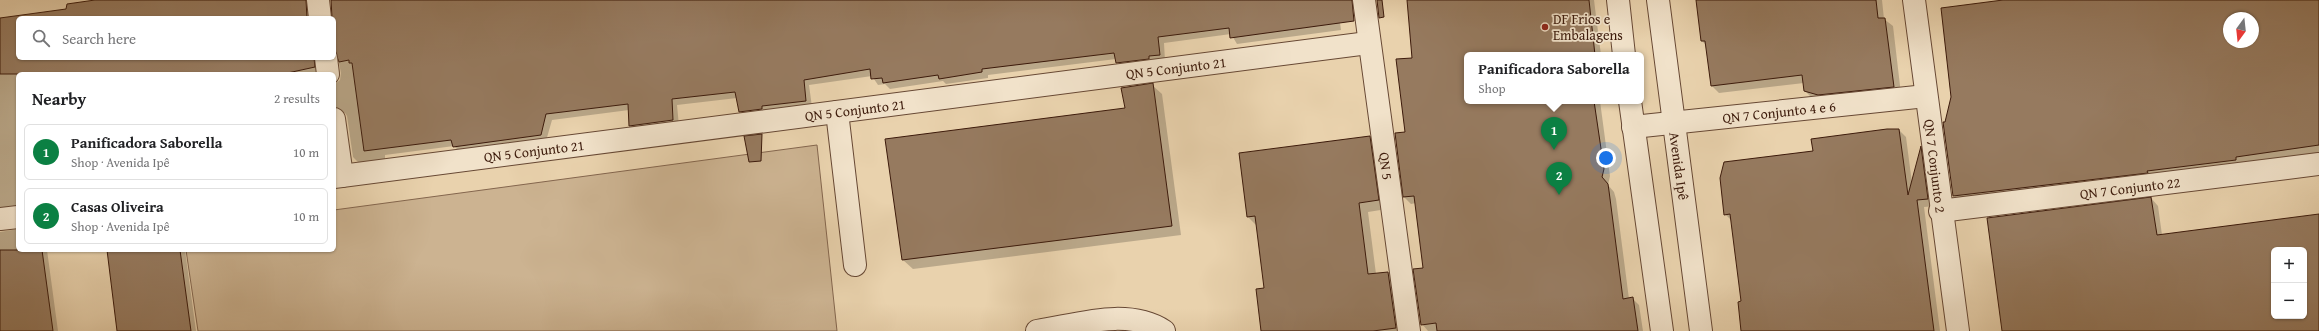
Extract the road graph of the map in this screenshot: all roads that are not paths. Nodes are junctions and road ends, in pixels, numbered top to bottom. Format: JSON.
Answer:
{"nodes":[{"id":1,"x":318,"y":0,"type":"edge"},
{"id":2,"x":1364,"y":0,"type":"edge"},
{"id":3,"x":1618,"y":0,"type":"edge"},
{"id":4,"x":1658,"y":0,"type":"edge"},
{"id":5,"x":1914,"y":0,"type":"edge"},
{"id":6,"x":320,"y":16,"type":"edge"},
{"id":7,"x":1368,"y":43,"type":"junction"},
{"id":8,"x":1624,"y":52,"type":"edge"},
{"id":9,"x":326,"y":60,"type":"edge"},
{"id":10,"x":328,"y":72,"type":"edge"},
{"id":11,"x":1926,"y":96,"type":"junction"},
{"id":12,"x":1630,"y":104,"type":"edge"},
{"id":13,"x":837,"y":112,"type":"junction"},
{"id":14,"x":1673,"y":124,"type":"junction"},
{"id":15,"x":1633,"y":127,"type":"junction"},
{"id":16,"x":336,"y":148,"type":"edge"},
{"id":17,"x":2319,"y":164,"type":"edge"},
{"id":18,"x":338,"y":177,"type":"edge"},
{"id":19,"x":1940,"y":211,"type":"junction"},
{"id":20,"x":16,"y":217,"type":"edge"},
{"id":21,"x":0,"y":219,"type":"edge"},
{"id":22,"x":855,"y":265,"type":"dead end"},
{"id":23,"x":1037,"y":331,"type":"edge"},
{"id":24,"x":1164,"y":331,"type":"edge"},
{"id":25,"x":1409,"y":331,"type":"edge"},
{"id":26,"x":1662,"y":331,"type":"edge"},
{"id":27,"x":1701,"y":331,"type":"edge"},
{"id":28,"x":1958,"y":331,"type":"edge"}],
"edges":[{"from":1,"to":6,"type":"street"},
{"from":2,"to":7,"type":"street","name":"QN 5"},
{"from":3,"to":8,"type":"street"},
{"from":4,"to":14,"type":"street","name":"Avenida Ipê"},
{"from":5,"to":11,"type":"street","name":"QN 7 Conjunto 2"},
{"from":7,"to":13,"type":"street","name":"QN 5 Conjunto 21"},
{"from":7,"to":25,"type":"street","name":"QN 5"},
{"from":9,"to":10,"type":"street"},
{"from":11,"to":14,"type":"street","name":"QN 7 Conjunto 4 e 6"},
{"from":11,"to":19,"type":"street","name":"QN 7 Conjunto 2"},
{"from":12,"to":15,"type":"street"},
{"from":13,"to":18,"type":"street","name":"QN 5 Conjunto 21"},
{"from":13,"to":22,"type":"street"},
{"from":14,"to":15,"type":"street","name":"QN 7 Conjunto 4 e 6"},
{"from":14,"to":27,"type":"street","name":"Avenida Ipê"},
{"from":15,"to":26,"type":"street"},
{"from":16,"to":18,"type":"street"},
{"from":17,"to":19,"type":"street","name":"QN 7 Conjunto 22"},
{"from":19,"to":28,"type":"street","name":"QN 7 Conjunto 2"},
{"from":20,"to":21,"type":"street"},
{"from":23,"to":24,"type":"street"}]}
